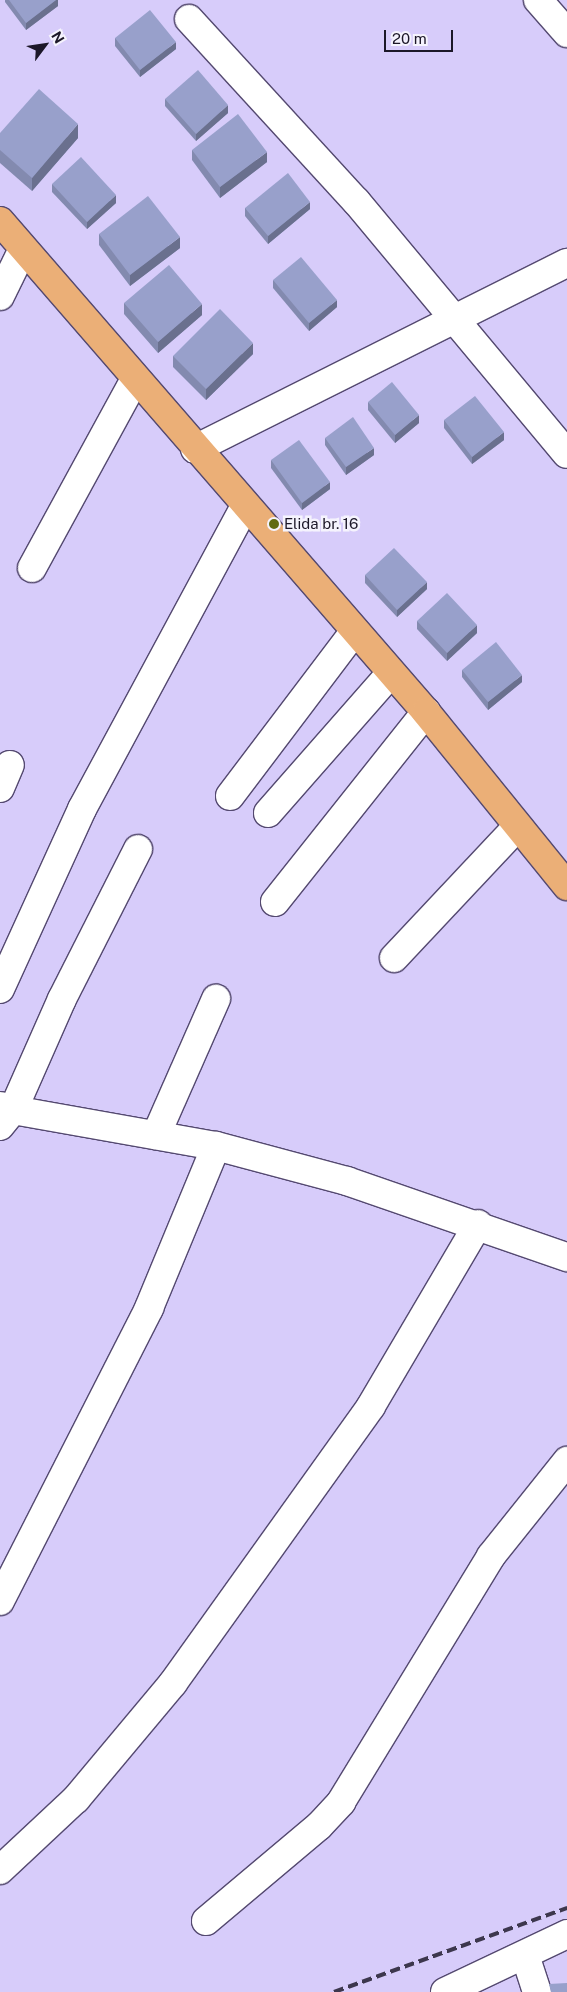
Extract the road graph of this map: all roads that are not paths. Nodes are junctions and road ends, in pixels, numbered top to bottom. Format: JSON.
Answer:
{"nodes":[{"id":1,"x":538,"y":0,"type":"edge"},
{"id":2,"x":189,"y":19,"type":"dead end"},
{"id":3,"x":567,"y":33,"type":"edge"},
{"id":4,"x":0,"y":221,"type":"edge"},
{"id":5,"x":23,"y":248,"type":"junction"},
{"id":6,"x":567,"y":264,"type":"edge"},
{"id":7,"x":0,"y":296,"type":"edge"},
{"id":8,"x":456,"y":322,"type":"junction"},
{"id":9,"x":136,"y":380,"type":"junction"},
{"id":10,"x":195,"y":449,"type":"junction"},
{"id":11,"x":567,"y":454,"type":"edge"},
{"id":12,"x":246,"y":505,"type":"junction"},
{"id":13,"x":32,"y":568,"type":"dead end"},
{"id":14,"x":355,"y":631,"type":"junction"},
{"id":15,"x":391,"y":673,"type":"junction"},
{"id":16,"x":426,"y":712,"type":"junction"},
{"id":17,"x":230,"y":796,"type":"dead end"},
{"id":18,"x":268,"y":813,"type":"dead end"},
{"id":19,"x":517,"y":827,"type":"junction"},
{"id":20,"x":138,"y":848,"type":"dead end"},
{"id":21,"x":567,"y":886,"type":"edge"},
{"id":22,"x":275,"y":902,"type":"dead end"},
{"id":23,"x":394,"y":958,"type":"dead end"},
{"id":24,"x":0,"y":989,"type":"edge"},
{"id":25,"x":216,"y":999,"type":"dead end"},
{"id":26,"x":4,"y":1114,"type":"edge"},
{"id":27,"x":156,"y":1135,"type":"junction"},
{"id":28,"x":216,"y":1146,"type":"junction"},
{"id":29,"x":478,"y":1224,"type":"junction"},
{"id":30,"x":567,"y":1257,"type":"edge"},
{"id":31,"x":567,"y":1461,"type":"edge"},
{"id":32,"x":0,"y":1601,"type":"edge"},
{"id":33,"x":0,"y":1870,"type":"edge"},
{"id":34,"x":206,"y":1921,"type":"dead end"},
{"id":35,"x":567,"y":1934,"type":"edge"},
{"id":36,"x":525,"y":1955,"type":"junction"},
{"id":37,"x":445,"y":1992,"type":"edge"},
{"id":38,"x":537,"y":1992,"type":"edge"}],
"edges":[{"from":1,"to":3,"type":"street"},
{"from":2,"to":8,"type":"street"},
{"from":4,"to":5,"type":"main road"},
{"from":5,"to":7,"type":"street"},
{"from":5,"to":9,"type":"main road"},
{"from":6,"to":8,"type":"street"},
{"from":8,"to":10,"type":"street"},
{"from":8,"to":11,"type":"street"},
{"from":9,"to":10,"type":"main road"},
{"from":9,"to":13,"type":"street"},
{"from":10,"to":12,"type":"main road"},
{"from":12,"to":14,"type":"main road"},
{"from":12,"to":24,"type":"street"},
{"from":14,"to":15,"type":"main road"},
{"from":14,"to":17,"type":"street"},
{"from":15,"to":16,"type":"main road"},
{"from":15,"to":18,"type":"street"},
{"from":16,"to":19,"type":"main road"},
{"from":16,"to":22,"type":"street"},
{"from":19,"to":21,"type":"main road"},
{"from":19,"to":23,"type":"street"},
{"from":20,"to":26,"type":"street"},
{"from":25,"to":27,"type":"street"},
{"from":26,"to":27,"type":"street"},
{"from":27,"to":28,"type":"street"},
{"from":28,"to":29,"type":"street"},
{"from":28,"to":32,"type":"street"},
{"from":29,"to":30,"type":"street"},
{"from":29,"to":33,"type":"street"},
{"from":31,"to":34,"type":"street"},
{"from":35,"to":36,"type":"street"},
{"from":36,"to":37,"type":"street"},
{"from":36,"to":38,"type":"street"}]}
